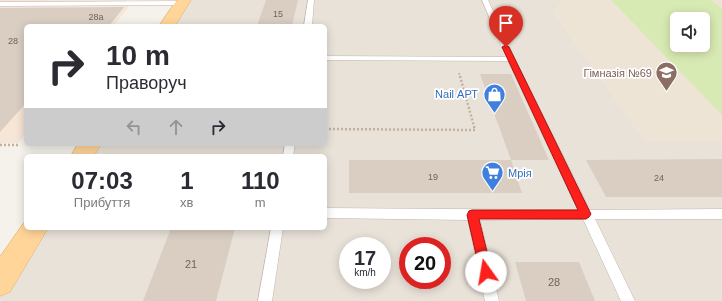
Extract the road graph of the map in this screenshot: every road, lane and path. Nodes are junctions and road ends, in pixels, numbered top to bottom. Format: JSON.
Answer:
{"nodes":[{"id":1,"x":311,"y":0,"type":"edge"},
{"id":2,"x":485,"y":0,"type":"edge"},
{"id":3,"x":183,"y":1,"type":"edge"},
{"id":4,"x":0,"y":4,"type":"edge"},
{"id":5,"x":168,"y":24,"type":"edge"},
{"id":6,"x":308,"y":24,"type":"edge"},
{"id":7,"x":327,"y":58,"type":"edge"},
{"id":8,"x":455,"y":59,"type":"junction"},
{"id":9,"x":511,"y":59,"type":"junction"},
{"id":10,"x":327,"y":129,"type":"edge"},
{"id":11,"x":0,"y":145,"type":"edge"},
{"id":12,"x":20,"y":145,"type":"dead end"},
{"id":13,"x":327,"y":213,"type":"edge"},
{"id":14,"x":586,"y":214,"type":"junction"},
{"id":15,"x":722,"y":214,"type":"edge"},
{"id":16,"x":472,"y":215,"type":"junction"},
{"id":17,"x":34,"y":230,"type":"edge"},
{"id":18,"x":277,"y":230,"type":"edge"},
{"id":19,"x":0,"y":282,"type":"edge"},
{"id":20,"x":265,"y":301,"type":"edge"},
{"id":21,"x":492,"y":301,"type":"edge"},
{"id":22,"x":628,"y":301,"type":"edge"}],
"edges":[{"from":1,"to":6,"type":"lane"},
{"from":2,"to":9,"type":"lane"},
{"from":3,"to":4,"type":"lane"},
{"from":3,"to":5,"type":"main road"},
{"from":7,"to":8,"type":"lane"},
{"from":8,"to":9,"type":"lane"},
{"from":8,"to":10,"type":"path"},
{"from":9,"to":14,"type":"lane"},
{"from":11,"to":12,"type":"path"},
{"from":13,"to":16,"type":"lane"},
{"from":14,"to":15,"type":"lane"},
{"from":14,"to":16,"type":"lane"},
{"from":14,"to":22,"type":"lane"},
{"from":16,"to":21,"type":"lane"},
{"from":17,"to":19,"type":"main road"},
{"from":18,"to":20,"type":"lane"}]}
